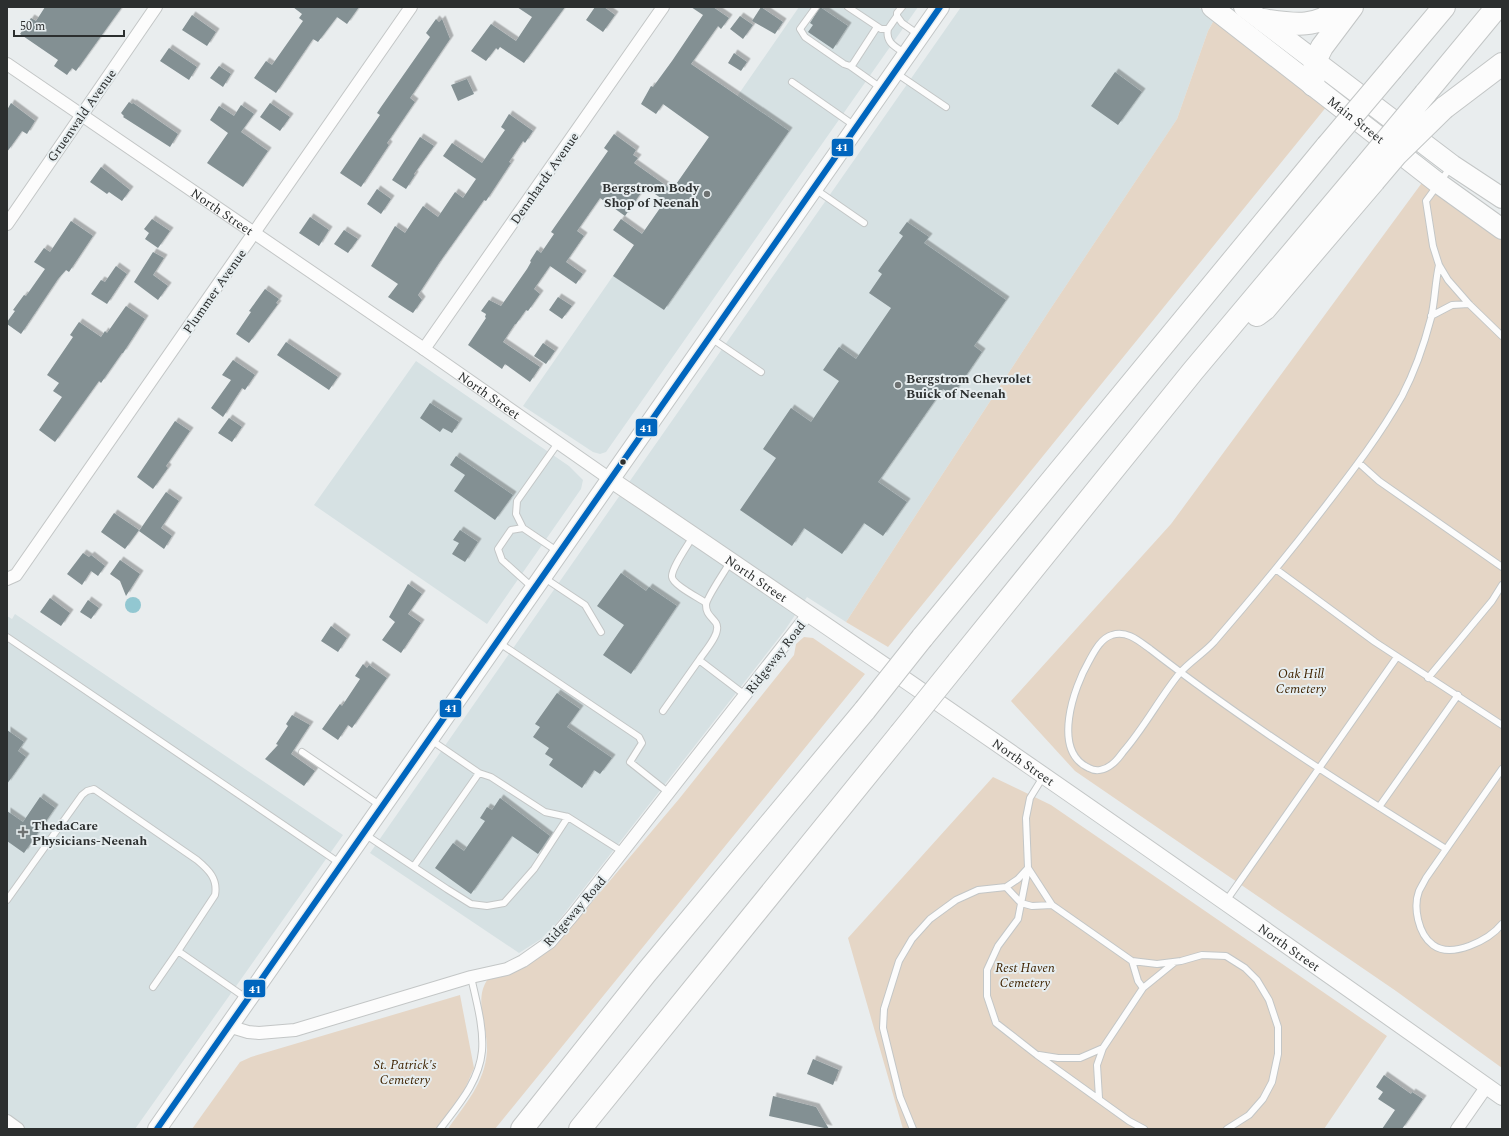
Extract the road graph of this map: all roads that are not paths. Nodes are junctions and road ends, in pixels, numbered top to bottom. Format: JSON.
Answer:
{"nodes":[{"id":1,"x":156,"y":7,"type":"edge"},
{"id":2,"x":411,"y":7,"type":"edge"},
{"id":3,"x":663,"y":7,"type":"edge"},
{"id":4,"x":816,"y":7,"type":"edge"},
{"id":5,"x":848,"y":7,"type":"edge"},
{"id":6,"x":902,"y":7,"type":"edge"},
{"id":7,"x":940,"y":7,"type":"edge"},
{"id":8,"x":1212,"y":7,"type":"edge"},
{"id":9,"x":1244,"y":7,"type":"edge"},
{"id":10,"x":1339,"y":7,"type":"edge"},
{"id":11,"x":1352,"y":7,"type":"edge"},
{"id":12,"x":1444,"y":7,"type":"edge"},
{"id":13,"x":1497,"y":7,"type":"edge"},
{"id":14,"x":897,"y":16,"type":"junction"},
{"id":15,"x":1263,"y":20,"type":"junction"},
{"id":16,"x":878,"y":27,"type":"junction"},
{"id":17,"x":888,"y":29,"type":"junction"},
{"id":18,"x":920,"y":36,"type":"junction"},
{"id":19,"x":907,"y":54,"type":"junction"},
{"id":20,"x":1315,"y":61,"type":"junction"},
{"id":21,"x":7,"y":64,"type":"edge"},
{"id":22,"x":1502,"y":64,"type":"edge"},
{"id":23,"x":850,"y":66,"type":"junction"},
{"id":24,"x":895,"y":72,"type":"junction"},
{"id":25,"x":792,"y":82,"type":"dead end"},
{"id":26,"x":1313,"y":85,"type":"junction"},
{"id":27,"x":883,"y":89,"type":"junction"},
{"id":28,"x":946,"y":107,"type":"dead end"},
{"id":29,"x":81,"y":114,"type":"junction"},
{"id":30,"x":856,"y":127,"type":"junction"},
{"id":31,"x":1452,"y":165,"type":"junction"},
{"id":32,"x":1367,"y":176,"type":"junction"},
{"id":33,"x":1438,"y":183,"type":"junction"},
{"id":34,"x":813,"y":189,"type":"junction"},
{"id":35,"x":1502,"y":198,"type":"edge"},
{"id":36,"x":864,"y":223,"type":"dead end"},
{"id":37,"x":7,"y":224,"type":"edge"},
{"id":38,"x":1502,"y":229,"type":"edge"},
{"id":39,"x":254,"y":232,"type":"junction"},
{"id":40,"x":1439,"y":265,"type":"junction"},
{"id":41,"x":1469,"y":304,"type":"junction"},
{"id":42,"x":1431,"y":316,"type":"junction"},
{"id":43,"x":1502,"y":336,"type":"edge"},
{"id":44,"x":710,"y":337,"type":"junction"},
{"id":45,"x":424,"y":349,"type":"junction"},
{"id":46,"x":761,"y":372,"type":"dead end"},
{"id":47,"x":558,"y":443,"type":"junction"},
{"id":48,"x":1359,"y":463,"type":"junction"},
{"id":49,"x":610,"y":479,"type":"junction"},
{"id":50,"x":522,"y":528,"type":"junction"},
{"id":51,"x":693,"y":536,"type":"junction"},
{"id":52,"x":559,"y":552,"type":"junction"},
{"id":53,"x":731,"y":561,"type":"junction"},
{"id":54,"x":1502,"y":567,"type":"edge"},
{"id":55,"x":1277,"y":570,"type":"junction"},
{"id":56,"x":12,"y":577,"type":"edge"},
{"id":57,"x":538,"y":582,"type":"junction"},
{"id":58,"x":1502,"y":584,"type":"edge"},
{"id":59,"x":706,"y":603,"type":"junction"},
{"id":60,"x":809,"y":613,"type":"junction"},
{"id":61,"x":601,"y":632,"type":"dead end"},
{"id":62,"x":7,"y":637,"type":"edge"},
{"id":63,"x":496,"y":641,"type":"junction"},
{"id":64,"x":1397,"y":657,"type":"junction"},
{"id":65,"x":698,"y":660,"type":"junction"},
{"id":66,"x":1180,"y":673,"type":"junction"},
{"id":67,"x":1428,"y":678,"type":"junction"},
{"id":68,"x":745,"y":695,"type":"junction"},
{"id":69,"x":1458,"y":695,"type":"junction"},
{"id":70,"x":663,"y":711,"type":"dead end"},
{"id":71,"x":1502,"y":725,"type":"edge"},
{"id":72,"x":428,"y":738,"type":"junction"},
{"id":73,"x":302,"y":752,"type":"dead end"},
{"id":74,"x":1319,"y":768,"type":"junction"},
{"id":75,"x":1502,"y":769,"type":"edge"},
{"id":76,"x":479,"y":773,"type":"junction"},
{"id":77,"x":1044,"y":775,"type":"junction"},
{"id":78,"x":668,"y":793,"type":"junction"},
{"id":79,"x":381,"y":806,"type":"junction"},
{"id":80,"x":1379,"y":807,"type":"junction"},
{"id":81,"x":568,"y":818,"type":"junction"},
{"id":82,"x":362,"y":832,"type":"junction"},
{"id":83,"x":1446,"y":849,"type":"junction"},
{"id":84,"x":623,"y":852,"type":"junction"},
{"id":85,"x":341,"y":864,"type":"junction"},
{"id":86,"x":414,"y":866,"type":"junction"},
{"id":87,"x":1028,"y":868,"type":"junction"},
{"id":88,"x":1006,"y":887,"type":"junction"},
{"id":89,"x":7,"y":900,"type":"edge"},
{"id":90,"x":1022,"y":903,"type":"junction"},
{"id":91,"x":1224,"y":903,"type":"junction"},
{"id":92,"x":1052,"y":905,"type":"junction"},
{"id":93,"x":1502,"y":924,"type":"edge"},
{"id":94,"x":178,"y":951,"type":"junction"},
{"id":95,"x":1132,"y":961,"type":"junction"},
{"id":96,"x":1175,"y":962,"type":"junction"},
{"id":97,"x":471,"y":977,"type":"junction"},
{"id":98,"x":153,"y":988,"type":"dead end"},
{"id":99,"x":1143,"y":988,"type":"junction"},
{"id":100,"x":247,"y":998,"type":"junction"},
{"id":101,"x":228,"y":1026,"type":"junction"},
{"id":102,"x":1103,"y":1048,"type":"junction"},
{"id":103,"x":1037,"y":1055,"type":"junction"},
{"id":104,"x":1487,"y":1086,"type":"junction"},
{"id":105,"x":1502,"y":1097,"type":"edge"},
{"id":106,"x":1099,"y":1098,"type":"junction"},
{"id":107,"x":7,"y":1121,"type":"edge"},
{"id":108,"x":18,"y":1129,"type":"edge"},
{"id":109,"x":157,"y":1129,"type":"edge"},
{"id":110,"x":440,"y":1129,"type":"edge"},
{"id":111,"x":522,"y":1129,"type":"edge"},
{"id":112,"x":580,"y":1129,"type":"edge"},
{"id":113,"x":913,"y":1129,"type":"edge"},
{"id":114,"x":1144,"y":1129,"type":"edge"},
{"id":115,"x":1227,"y":1129,"type":"edge"},
{"id":116,"x":1457,"y":1129,"type":"edge"}],
"edges":[{"from":1,"to":29,"type":"street","name":"Gruenwald Avenue"},
{"from":2,"to":39,"type":"street","name":"Plummer Avenue"},
{"from":3,"to":45,"type":"street","name":"Dennhardt Avenue"},
{"from":4,"to":23,"type":"lane"},
{"from":5,"to":16,"type":"lane"},
{"from":6,"to":14,"type":"lane"},
{"from":7,"to":18,"type":"main road"},
{"from":8,"to":26,"type":"main road","name":"Main Street"},
{"from":9,"to":15,"type":"main road","name":"Main Street"},
{"from":10,"to":15,"type":"highway"},
{"from":11,"to":20,"type":"highway"},
{"from":12,"to":111,"type":"highway","bridge":true},
{"from":13,"to":32,"type":"highway","bridge":true},
{"from":14,"to":17,"type":"lane"},
{"from":14,"to":18,"type":"lane"},
{"from":15,"to":20,"type":"main road","name":"Main Street"},
{"from":16,"to":17,"type":"lane"},
{"from":16,"to":23,"type":"lane"},
{"from":17,"to":19,"type":"lane"},
{"from":18,"to":19,"type":"main road"},
{"from":19,"to":24,"type":"main road"},
{"from":20,"to":26,"type":"highway"},
{"from":20,"to":31,"type":"main road","name":"Main Street"},
{"from":21,"to":29,"type":"street","name":"North Street"},
{"from":22,"to":32,"type":"highway","bridge":true},
{"from":23,"to":27,"type":"lane"},
{"from":24,"to":27,"type":"main road"},
{"from":24,"to":28,"type":"lane"},
{"from":25,"to":30,"type":"lane"},
{"from":26,"to":33,"type":"main road","name":"Main Street"},
{"from":27,"to":30,"type":"main road"},
{"from":29,"to":37,"type":"street","name":"Gruenwald Avenue"},
{"from":29,"to":39,"type":"street","name":"North Street"},
{"from":30,"to":34,"type":"main road"},
{"from":31,"to":33,"type":"lane"},
{"from":31,"to":35,"type":"main road","name":"Main Street"},
{"from":32,"to":112,"type":"highway","bridge":true},
{"from":33,"to":38,"type":"main road","name":"Main Street"},
{"from":33,"to":40,"type":"lane"},
{"from":34,"to":36,"type":"lane"},
{"from":34,"to":44,"type":"main road"},
{"from":39,"to":45,"type":"street","name":"North Street"},
{"from":39,"to":56,"type":"street","name":"Plummer Avenue"},
{"from":40,"to":41,"type":"lane"},
{"from":40,"to":42,"type":"lane"},
{"from":41,"to":42,"type":"lane"},
{"from":41,"to":43,"type":"lane"},
{"from":42,"to":48,"type":"lane"},
{"from":44,"to":46,"type":"lane"},
{"from":44,"to":49,"type":"main road"},
{"from":45,"to":47,"type":"street","name":"North Street"},
{"from":47,"to":49,"type":"street","name":"North Street"},
{"from":47,"to":50,"type":"lane"},
{"from":48,"to":54,"type":"lane"},
{"from":48,"to":55,"type":"lane"},
{"from":49,"to":51,"type":"street","name":"North Street"},
{"from":49,"to":52,"type":"main road"},
{"from":50,"to":52,"type":"lane"},
{"from":50,"to":57,"type":"lane"},
{"from":51,"to":53,"type":"street","name":"North Street"},
{"from":51,"to":59,"type":"lane"},
{"from":52,"to":57,"type":"main road"},
{"from":53,"to":59,"type":"lane"},
{"from":53,"to":60,"type":"street","name":"North Street"},
{"from":55,"to":64,"type":"lane"},
{"from":55,"to":66,"type":"lane"},
{"from":57,"to":61,"type":"lane"},
{"from":57,"to":63,"type":"main road"},
{"from":58,"to":67,"type":"lane"},
{"from":59,"to":65,"type":"lane"},
{"from":60,"to":68,"type":"street","name":"Ridgeway Road"},
{"from":60,"to":77,"type":"street","name":"North Street"},
{"from":62,"to":85,"type":"lane"},
{"from":63,"to":72,"type":"main road"},
{"from":63,"to":78,"type":"lane"},
{"from":64,"to":67,"type":"lane"},
{"from":64,"to":74,"type":"lane"},
{"from":65,"to":68,"type":"lane"},
{"from":65,"to":70,"type":"lane"},
{"from":66,"to":66,"type":"lane"},
{"from":66,"to":74,"type":"lane"},
{"from":67,"to":69,"type":"lane"},
{"from":68,"to":78,"type":"street","name":"Ridgeway Road"},
{"from":69,"to":71,"type":"lane"},
{"from":69,"to":80,"type":"lane"},
{"from":72,"to":76,"type":"lane"},
{"from":72,"to":79,"type":"main road"},
{"from":73,"to":79,"type":"lane"},
{"from":74,"to":80,"type":"lane"},
{"from":74,"to":91,"type":"lane"},
{"from":75,"to":83,"type":"lane"},
{"from":76,"to":81,"type":"lane"},
{"from":76,"to":86,"type":"lane"},
{"from":77,"to":87,"type":"lane"},
{"from":77,"to":91,"type":"street","name":"North Street"},
{"from":78,"to":84,"type":"street","name":"Ridgeway Road"},
{"from":79,"to":82,"type":"main road"},
{"from":80,"to":83,"type":"lane"},
{"from":81,"to":84,"type":"lane"},
{"from":81,"to":86,"type":"lane"},
{"from":82,"to":85,"type":"main road"},
{"from":82,"to":86,"type":"lane"},
{"from":83,"to":93,"type":"lane"},
{"from":84,"to":97,"type":"street","name":"Ridgeway Road"},
{"from":85,"to":100,"type":"main road"},
{"from":87,"to":88,"type":"lane"},
{"from":87,"to":90,"type":"lane"},
{"from":87,"to":92,"type":"lane"},
{"from":88,"to":90,"type":"lane"},
{"from":88,"to":113,"type":"lane"},
{"from":89,"to":94,"type":"lane"},
{"from":90,"to":92,"type":"lane"},
{"from":90,"to":103,"type":"lane"},
{"from":91,"to":104,"type":"street","name":"North Street"},
{"from":92,"to":95,"type":"lane"},
{"from":94,"to":98,"type":"lane"},
{"from":94,"to":100,"type":"lane"},
{"from":95,"to":96,"type":"lane"},
{"from":95,"to":99,"type":"lane"},
{"from":96,"to":99,"type":"lane"},
{"from":96,"to":115,"type":"lane"},
{"from":97,"to":101,"type":"street","name":"Ridgeway Road"},
{"from":97,"to":110,"type":"lane"},
{"from":99,"to":102,"type":"lane"},
{"from":100,"to":101,"type":"main road"},
{"from":101,"to":109,"type":"main road"},
{"from":102,"to":103,"type":"lane"},
{"from":102,"to":106,"type":"lane"},
{"from":103,"to":106,"type":"lane"},
{"from":104,"to":105,"type":"street","name":"North Street"},
{"from":104,"to":116,"type":"street"},
{"from":106,"to":114,"type":"lane"},
{"from":107,"to":108,"type":"street"}]}
